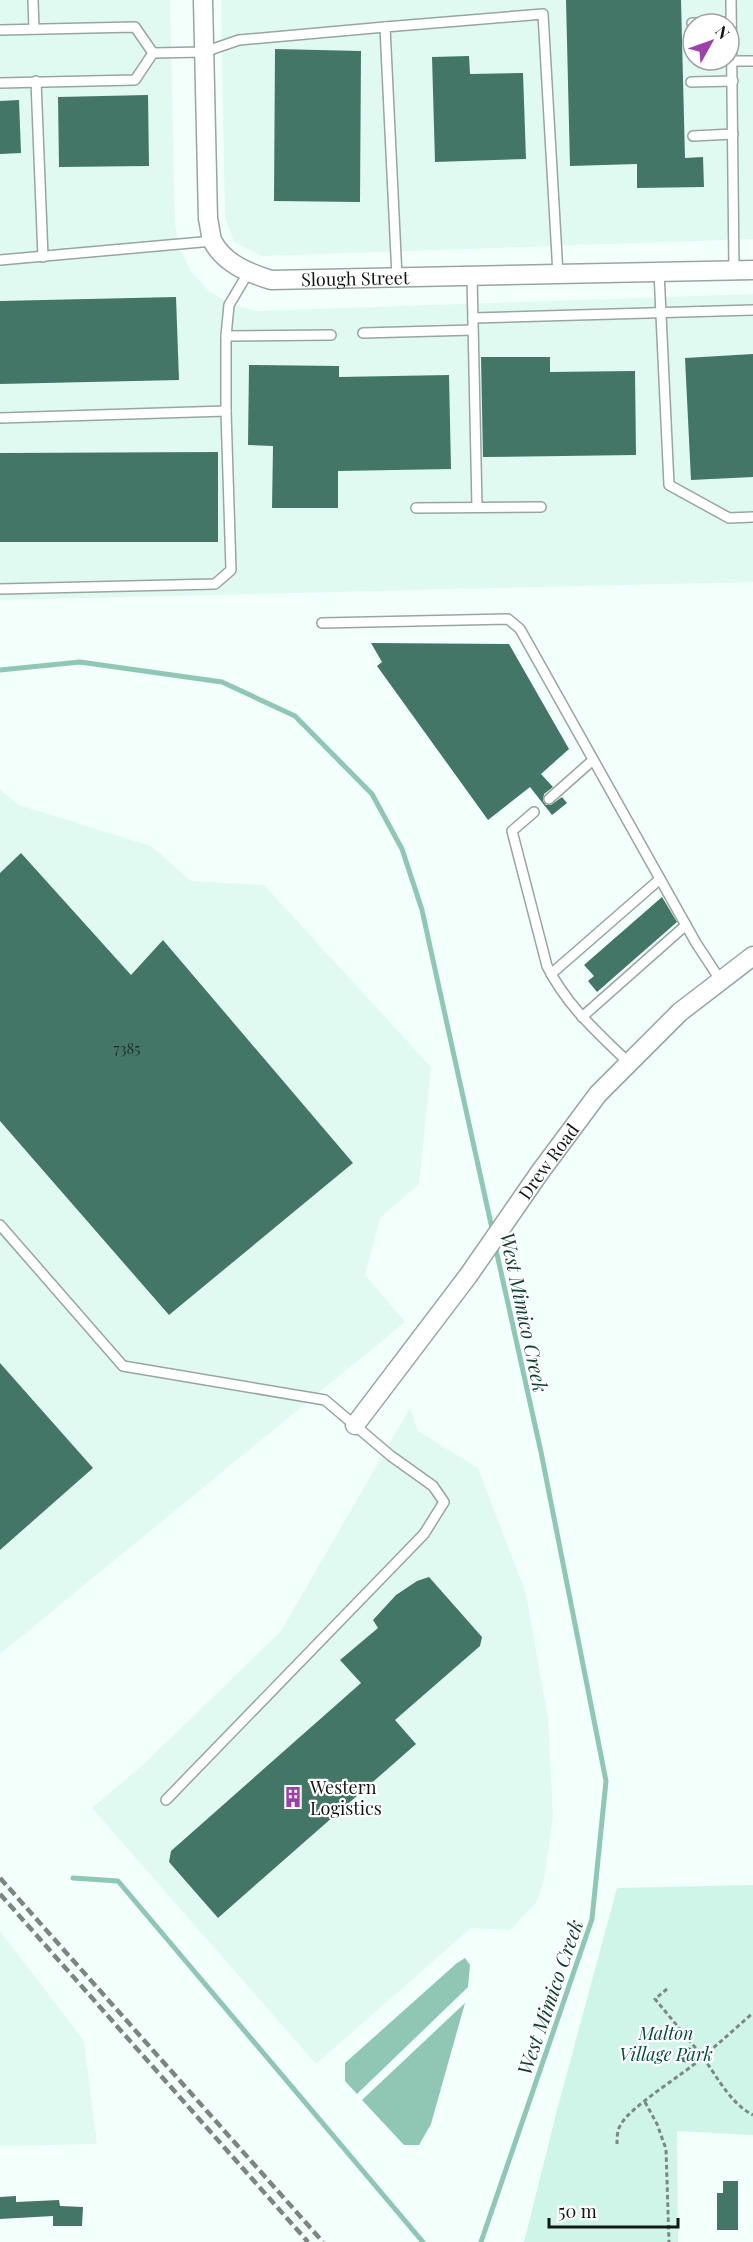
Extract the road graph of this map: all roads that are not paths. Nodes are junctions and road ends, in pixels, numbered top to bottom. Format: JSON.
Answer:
{"nodes":[{"id":1,"x":33,"y":0,"type":"edge"},
{"id":2,"x":203,"y":0,"type":"edge"},
{"id":3,"x":385,"y":27,"type":"junction"},
{"id":4,"x":34,"y":29,"type":"junction"},
{"id":5,"x":0,"y":30,"type":"edge"},
{"id":6,"x":204,"y":52,"type":"junction"},
{"id":7,"x":153,"y":53,"type":"junction"},
{"id":8,"x":733,"y":72,"type":"edge"},
{"id":9,"x":36,"y":81,"type":"junction"},
{"id":10,"x":733,"y":81,"type":"junction"},
{"id":11,"x":692,"y":82,"type":"dead end"},
{"id":12,"x":0,"y":83,"type":"edge"},
{"id":13,"x":733,"y":134,"type":"junction"},
{"id":14,"x":693,"y":136,"type":"dead end"},
{"id":15,"x":213,"y":241,"type":"junction"},
{"id":16,"x":43,"y":257,"type":"junction"},
{"id":17,"x":0,"y":260,"type":"edge"},
{"id":18,"x":734,"y":270,"type":"junction"},
{"id":19,"x":753,"y":270,"type":"edge"},
{"id":20,"x":659,"y":272,"type":"junction"},
{"id":21,"x":248,"y":273,"type":"junction"},
{"id":22,"x":558,"y":274,"type":"junction"},
{"id":23,"x":472,"y":276,"type":"junction"},
{"id":24,"x":397,"y":278,"type":"junction"},
{"id":25,"x":753,"y":310,"type":"edge"},
{"id":26,"x":660,"y":313,"type":"junction"},
{"id":27,"x":473,"y":318,"type":"junction"},
{"id":28,"x":474,"y":330,"type":"junction"},
{"id":29,"x":363,"y":333,"type":"dead end"},
{"id":30,"x":331,"y":334,"type":"dead end"},
{"id":31,"x":226,"y":336,"type":"junction"},
{"id":32,"x":226,"y":411,"type":"junction"},
{"id":33,"x":0,"y":418,"type":"edge"},
{"id":34,"x":477,"y":507,"type":"junction"},
{"id":35,"x":541,"y":507,"type":"dead end"},
{"id":36,"x":416,"y":508,"type":"dead end"},
{"id":37,"x":753,"y":517,"type":"edge"},
{"id":38,"x":0,"y":589,"type":"edge"},
{"id":39,"x":322,"y":623,"type":"dead end"},
{"id":40,"x":593,"y":760,"type":"junction"},
{"id":41,"x":549,"y":799,"type":"dead end"},
{"id":42,"x":534,"y":812,"type":"dead end"},
{"id":43,"x":660,"y":879,"type":"junction"},
{"id":44,"x":686,"y":925,"type":"junction"},
{"id":45,"x":753,"y":956,"type":"edge"},
{"id":46,"x":551,"y":974,"type":"junction"},
{"id":47,"x":721,"y":981,"type":"junction"},
{"id":48,"x":582,"y":1017,"type":"junction"},
{"id":49,"x":629,"y":1063,"type":"junction"},
{"id":50,"x":0,"y":1225,"type":"edge"},
{"id":51,"x":355,"y":1425,"type":"junction"},
{"id":52,"x":166,"y":1800,"type":"dead end"}],
"edges":[{"from":1,"to":4,"type":"lane"},
{"from":2,"to":6,"type":"street"},
{"from":3,"to":6,"type":"lane"},
{"from":3,"to":22,"type":"lane"},
{"from":3,"to":24,"type":"lane"},
{"from":4,"to":5,"type":"lane"},
{"from":4,"to":7,"type":"lane"},
{"from":6,"to":7,"type":"lane"},
{"from":6,"to":15,"type":"street"},
{"from":7,"to":9,"type":"lane"},
{"from":8,"to":10,"type":"lane"},
{"from":9,"to":12,"type":"lane"},
{"from":9,"to":16,"type":"lane"},
{"from":10,"to":11,"type":"lane"},
{"from":10,"to":13,"type":"lane"},
{"from":13,"to":14,"type":"lane"},
{"from":13,"to":18,"type":"lane"},
{"from":15,"to":16,"type":"lane"},
{"from":15,"to":21,"type":"street","name":"Slough Street"},
{"from":16,"to":17,"type":"lane"},
{"from":18,"to":19,"type":"street","name":"Slough Street"},
{"from":18,"to":20,"type":"street","name":"Slough Street"},
{"from":20,"to":22,"type":"street","name":"Slough Street"},
{"from":20,"to":26,"type":"lane"},
{"from":21,"to":24,"type":"street","name":"Slough Street"},
{"from":21,"to":31,"type":"lane"},
{"from":22,"to":23,"type":"street","name":"Slough Street"},
{"from":23,"to":24,"type":"street","name":"Slough Street"},
{"from":23,"to":27,"type":"lane"},
{"from":25,"to":26,"type":"lane"},
{"from":26,"to":27,"type":"lane"},
{"from":26,"to":37,"type":"lane"},
{"from":27,"to":28,"type":"lane"},
{"from":28,"to":29,"type":"lane"},
{"from":28,"to":34,"type":"lane"},
{"from":30,"to":31,"type":"lane"},
{"from":31,"to":32,"type":"lane"},
{"from":32,"to":33,"type":"lane"},
{"from":32,"to":38,"type":"lane"},
{"from":34,"to":35,"type":"lane"},
{"from":34,"to":36,"type":"lane"},
{"from":39,"to":40,"type":"lane"},
{"from":40,"to":41,"type":"lane"},
{"from":40,"to":43,"type":"lane"},
{"from":42,"to":46,"type":"lane"},
{"from":43,"to":44,"type":"lane"},
{"from":43,"to":46,"type":"lane"},
{"from":44,"to":47,"type":"lane"},
{"from":44,"to":48,"type":"lane"},
{"from":45,"to":47,"type":"street","name":"Drew Road"},
{"from":46,"to":48,"type":"lane"},
{"from":47,"to":49,"type":"street","name":"Drew Road"},
{"from":48,"to":49,"type":"lane"},
{"from":49,"to":51,"type":"street","name":"Drew Road"},
{"from":50,"to":51,"type":"lane"},
{"from":51,"to":52,"type":"lane"}]}
